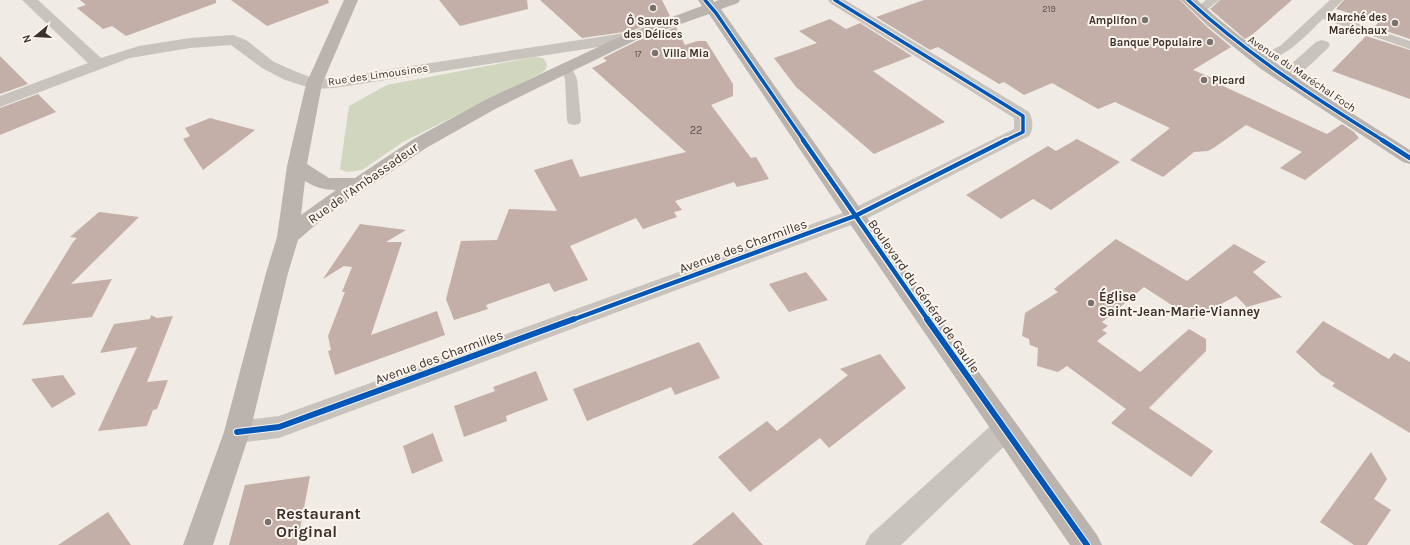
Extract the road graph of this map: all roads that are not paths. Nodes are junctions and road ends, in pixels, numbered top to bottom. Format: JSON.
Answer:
{"nodes":[{"id":1,"x":29,"y":0,"type":"edge"},
{"id":2,"x":350,"y":0,"type":"edge"},
{"id":3,"x":733,"y":0,"type":"edge"},
{"id":4,"x":835,"y":0,"type":"edge"},
{"id":5,"x":1213,"y":0,"type":"edge"},
{"id":6,"x":1337,"y":0,"type":"edge"},
{"id":7,"x":708,"y":4,"type":"edge"},
{"id":8,"x":1194,"y":5,"type":"edge"},
{"id":9,"x":1321,"y":15,"type":"junction"},
{"id":10,"x":631,"y":37,"type":"junction"},
{"id":11,"x":1322,"y":45,"type":"dead end"},
{"id":12,"x":1410,"y":45,"type":"edge"},
{"id":13,"x":548,"y":49,"type":"junction"},
{"id":14,"x":1257,"y":57,"type":"junction"},
{"id":15,"x":98,"y":64,"type":"junction"},
{"id":16,"x":566,"y":67,"type":"junction"},
{"id":17,"x":1286,"y":78,"type":"junction"},
{"id":18,"x":314,"y":84,"type":"junction"},
{"id":19,"x":0,"y":102,"type":"edge"},
{"id":20,"x":574,"y":121,"type":"dead end"},
{"id":21,"x":1410,"y":158,"type":"edge"},
{"id":22,"x":297,"y":166,"type":"junction"},
{"id":23,"x":360,"y":184,"type":"junction"},
{"id":24,"x":855,"y":216,"type":"junction"},
{"id":25,"x":288,"y":237,"type":"junction"},
{"id":26,"x":1005,"y":429,"type":"junction"},
{"id":27,"x":237,"y":432,"type":"junction"},
{"id":28,"x":198,"y":545,"type":"edge"},
{"id":29,"x":880,"y":545,"type":"edge"},
{"id":30,"x":1087,"y":545,"type":"edge"}],
"edges":[{"from":1,"to":15,"type":"street"},
{"from":2,"to":18,"type":"main road"},
{"from":3,"to":7,"type":"main road","name":"Rue de l'Ambassadeur"},
{"from":4,"to":24,"type":"street","name":"Avenue des Charmilles"},
{"from":5,"to":8,"type":"lane"},
{"from":6,"to":9,"type":"lane"},
{"from":7,"to":10,"type":"main road","name":"Rue de l'Ambassadeur"},
{"from":7,"to":24,"type":"main road","name":"Boulevard du Général de Gaulle"},
{"from":8,"to":14,"type":"main road","name":"Avenue du Maréchal Foch"},
{"from":9,"to":12,"type":"lane"},
{"from":9,"to":14,"type":"lane"},
{"from":10,"to":13,"type":"street","name":"Rue des Limousines"},
{"from":10,"to":16,"type":"main road","name":"Rue de l'Ambassadeur"},
{"from":11,"to":17,"type":"street"},
{"from":13,"to":16,"type":"street"},
{"from":13,"to":18,"type":"street","name":"Rue des Limousines"},
{"from":14,"to":17,"type":"main road","name":"Avenue du Maréchal Foch"},
{"from":15,"to":18,"type":"street","name":"Rue des Limousines"},
{"from":15,"to":19,"type":"street","name":"Rue des Limousines"},
{"from":16,"to":20,"type":"lane"},
{"from":16,"to":23,"type":"main road","name":"Rue de l'Ambassadeur"},
{"from":17,"to":21,"type":"main road","name":"Avenue du Maréchal Foch"},
{"from":18,"to":22,"type":"main road"},
{"from":22,"to":23,"type":"main road"},
{"from":22,"to":25,"type":"main road"},
{"from":23,"to":25,"type":"main road","name":"Rue de l'Ambassadeur"},
{"from":24,"to":26,"type":"main road","name":"Boulevard du Général de Gaulle"},
{"from":24,"to":27,"type":"street","name":"Avenue des Charmilles"},
{"from":25,"to":27,"type":"main road"},
{"from":26,"to":29,"type":"street"},
{"from":26,"to":30,"type":"main road","name":"Boulevard du Général de Gaulle"},
{"from":27,"to":28,"type":"main road"}]}
